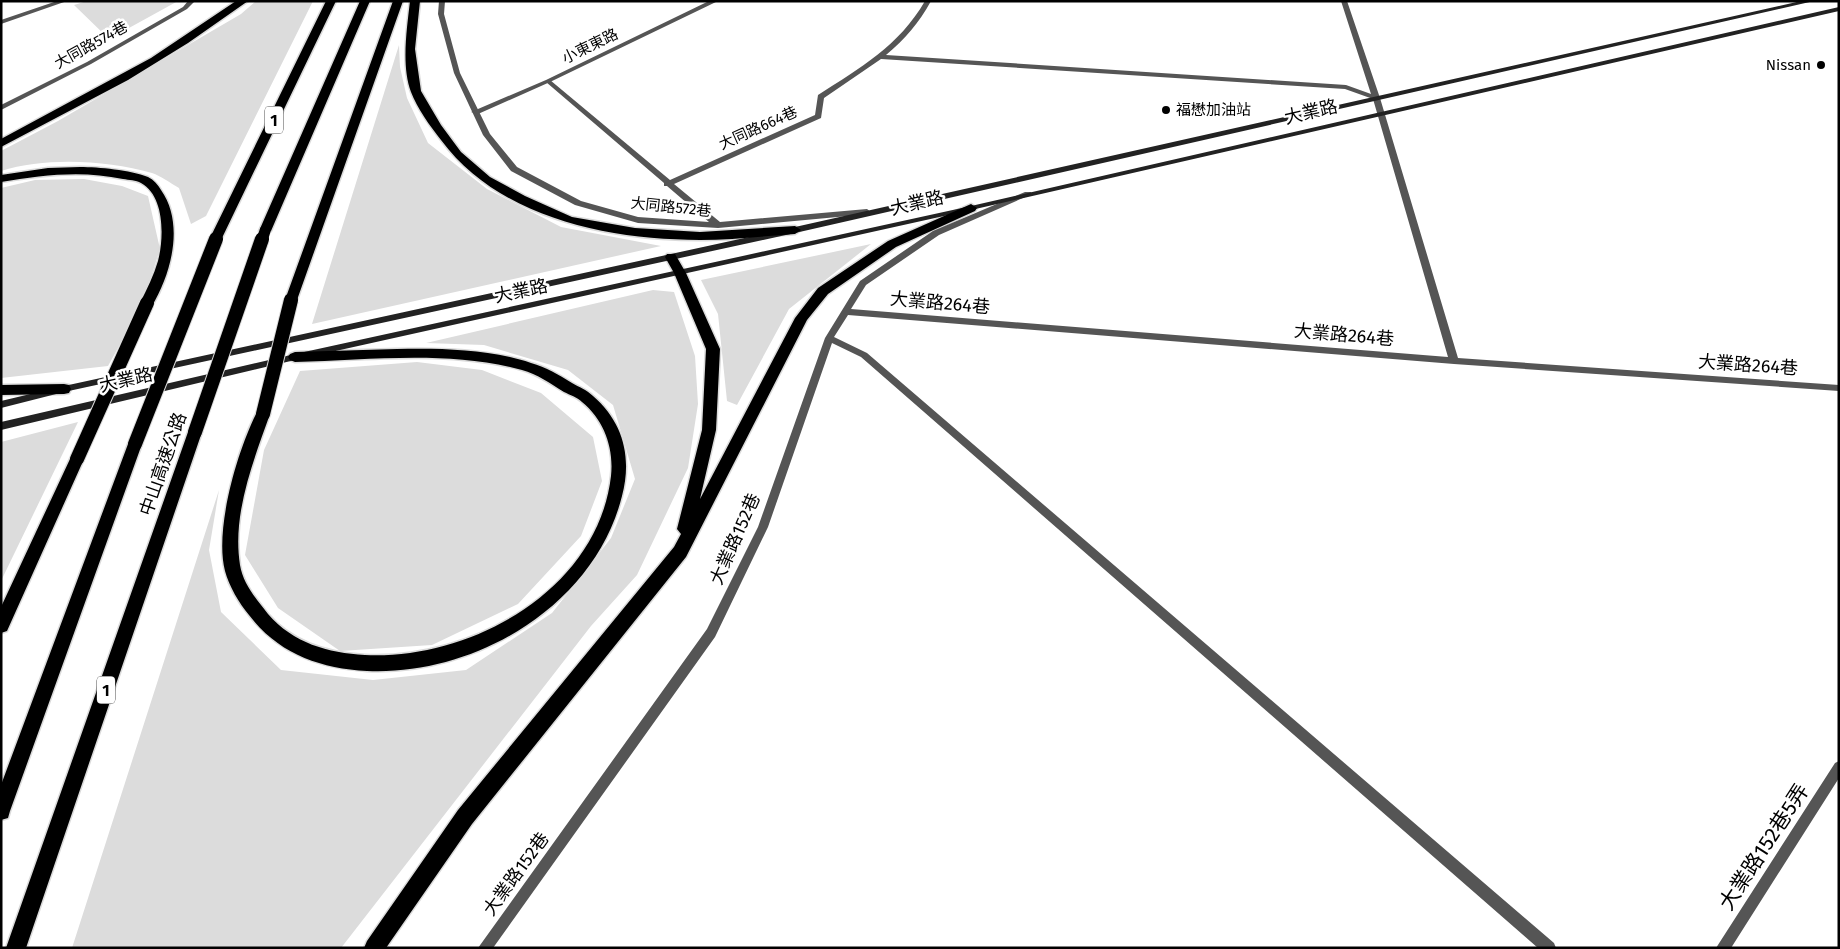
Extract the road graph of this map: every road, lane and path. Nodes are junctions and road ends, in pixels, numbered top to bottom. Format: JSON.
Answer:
{"nodes":[{"id":1,"x":64,"y":1,"type":"edge"},
{"id":2,"x":192,"y":1,"type":"edge"},
{"id":3,"x":242,"y":1,"type":"edge"},
{"id":4,"x":332,"y":1,"type":"edge"},
{"id":5,"x":365,"y":1,"type":"edge"},
{"id":6,"x":398,"y":1,"type":"edge"},
{"id":7,"x":415,"y":1,"type":"edge"},
{"id":8,"x":442,"y":1,"type":"edge"},
{"id":9,"x":715,"y":1,"type":"edge"},
{"id":10,"x":928,"y":1,"type":"edge"},
{"id":11,"x":1344,"y":1,"type":"edge"},
{"id":12,"x":1811,"y":1,"type":"edge"},
{"id":13,"x":1839,"y":9,"type":"edge"},
{"id":14,"x":1,"y":22,"type":"edge"},
{"id":15,"x":880,"y":57,"type":"junction"},
{"id":16,"x":1515,"y":67,"type":"junction"},
{"id":17,"x":1530,"y":79,"type":"junction"},
{"id":18,"x":548,"y":81,"type":"junction"},
{"id":19,"x":1376,"y":98,"type":"junction"},
{"id":20,"x":1,"y":108,"type":"edge"},
{"id":21,"x":475,"y":112,"type":"junction"},
{"id":22,"x":1380,"y":113,"type":"junction"},
{"id":23,"x":1,"y":144,"type":"edge"},
{"id":24,"x":1,"y":179,"type":"edge"},
{"id":25,"x":668,"y":184,"type":"junction"},
{"id":26,"x":1035,"y":192,"type":"junction"},
{"id":27,"x":971,"y":208,"type":"junction"},
{"id":28,"x":870,"y":212,"type":"junction"},
{"id":29,"x":718,"y":226,"type":"junction"},
{"id":30,"x":796,"y":230,"type":"junction"},
{"id":31,"x":670,"y":257,"type":"junction"},
{"id":32,"x":680,"y":273,"type":"junction"},
{"id":33,"x":846,"y":312,"type":"junction"},
{"id":34,"x":829,"y":338,"type":"junction"},
{"id":35,"x":295,"y":357,"type":"junction"},
{"id":36,"x":1454,"y":360,"type":"junction"},
{"id":37,"x":1839,"y":388,"type":"edge"},
{"id":38,"x":64,"y":389,"type":"junction"},
{"id":39,"x":1,"y":390,"type":"edge"},
{"id":40,"x":1,"y":405,"type":"edge"},
{"id":41,"x":1,"y":426,"type":"edge"},
{"id":42,"x":680,"y":552,"type":"junction"},
{"id":43,"x":1,"y":626,"type":"edge"},
{"id":44,"x":1839,"y":767,"type":"edge"},
{"id":45,"x":1,"y":811,"type":"edge"},
{"id":46,"x":16,"y":948,"type":"edge"},
{"id":47,"x":374,"y":948,"type":"edge"},
{"id":48,"x":485,"y":948,"type":"edge"},
{"id":49,"x":1549,"y":948,"type":"edge"},
{"id":50,"x":1724,"y":948,"type":"edge"}],
"edges":[{"from":1,"to":14,"type":"street"},
{"from":2,"to":20,"type":"street","name":"大同路574巷"},
{"from":3,"to":23,"type":"highway"},
{"from":4,"to":45,"type":"highway","name":"中山高速公路","number":"1","bridge":true},
{"from":5,"to":46,"type":"highway","name":"中山高速公路","number":"1","bridge":true},
{"from":6,"to":35,"type":"highway","bridge":true},
{"from":7,"to":30,"type":"highway"},
{"from":8,"to":21,"type":"street","name":"大同路572巷"},
{"from":9,"to":18,"type":"street","name":"小東東路"},
{"from":10,"to":15,"type":"street","name":"大同路664巷"},
{"from":11,"to":19,"type":"street"},
{"from":12,"to":16,"type":"main road","name":"大業路"},
{"from":13,"to":17,"type":"main road","name":"大業路"},
{"from":15,"to":19,"type":"street"},
{"from":15,"to":25,"type":"street","name":"大同路664巷"},
{"from":16,"to":17,"type":"main road"},
{"from":16,"to":19,"type":"main road","name":"大業路"},
{"from":17,"to":22,"type":"main road","name":"大業路"},
{"from":18,"to":21,"type":"street","name":"小東東路"},
{"from":18,"to":25,"type":"street"},
{"from":19,"to":22,"type":"street"},
{"from":19,"to":28,"type":"main road","name":"大業路"},
{"from":21,"to":29,"type":"street","name":"大同路572巷"},
{"from":22,"to":26,"type":"main road","name":"大業路"},
{"from":22,"to":36,"type":"street"},
{"from":24,"to":43,"type":"highway","bridge":true},
{"from":25,"to":29,"type":"street"},
{"from":26,"to":27,"type":"main road","name":"大業路"},
{"from":26,"to":33,"type":"street","name":"大業路152巷"},
{"from":27,"to":32,"type":"main road","name":"大業路"},
{"from":27,"to":42,"type":"highway"},
{"from":28,"to":29,"type":"street","name":"大同路572巷"},
{"from":28,"to":30,"type":"main road","name":"大業路"},
{"from":30,"to":31,"type":"main road","name":"大業路"},
{"from":31,"to":32,"type":"highway"},
{"from":31,"to":38,"type":"main road","name":"大業路"},
{"from":32,"to":35,"type":"main road","name":"大業路"},
{"from":32,"to":42,"type":"highway"},
{"from":33,"to":34,"type":"street","name":"大業路152巷"},
{"from":33,"to":36,"type":"street","name":"大業路264巷"},
{"from":34,"to":48,"type":"street","name":"大業路152巷"},
{"from":34,"to":49,"type":"street"},
{"from":35,"to":41,"type":"main road","name":"大業路"},
{"from":36,"to":37,"type":"street","name":"大業路264巷"},
{"from":38,"to":39,"type":"highway"},
{"from":38,"to":40,"type":"main road","name":"大業路"},
{"from":42,"to":47,"type":"highway"},
{"from":44,"to":50,"type":"street","name":"大業路152巷5弄"}]}
